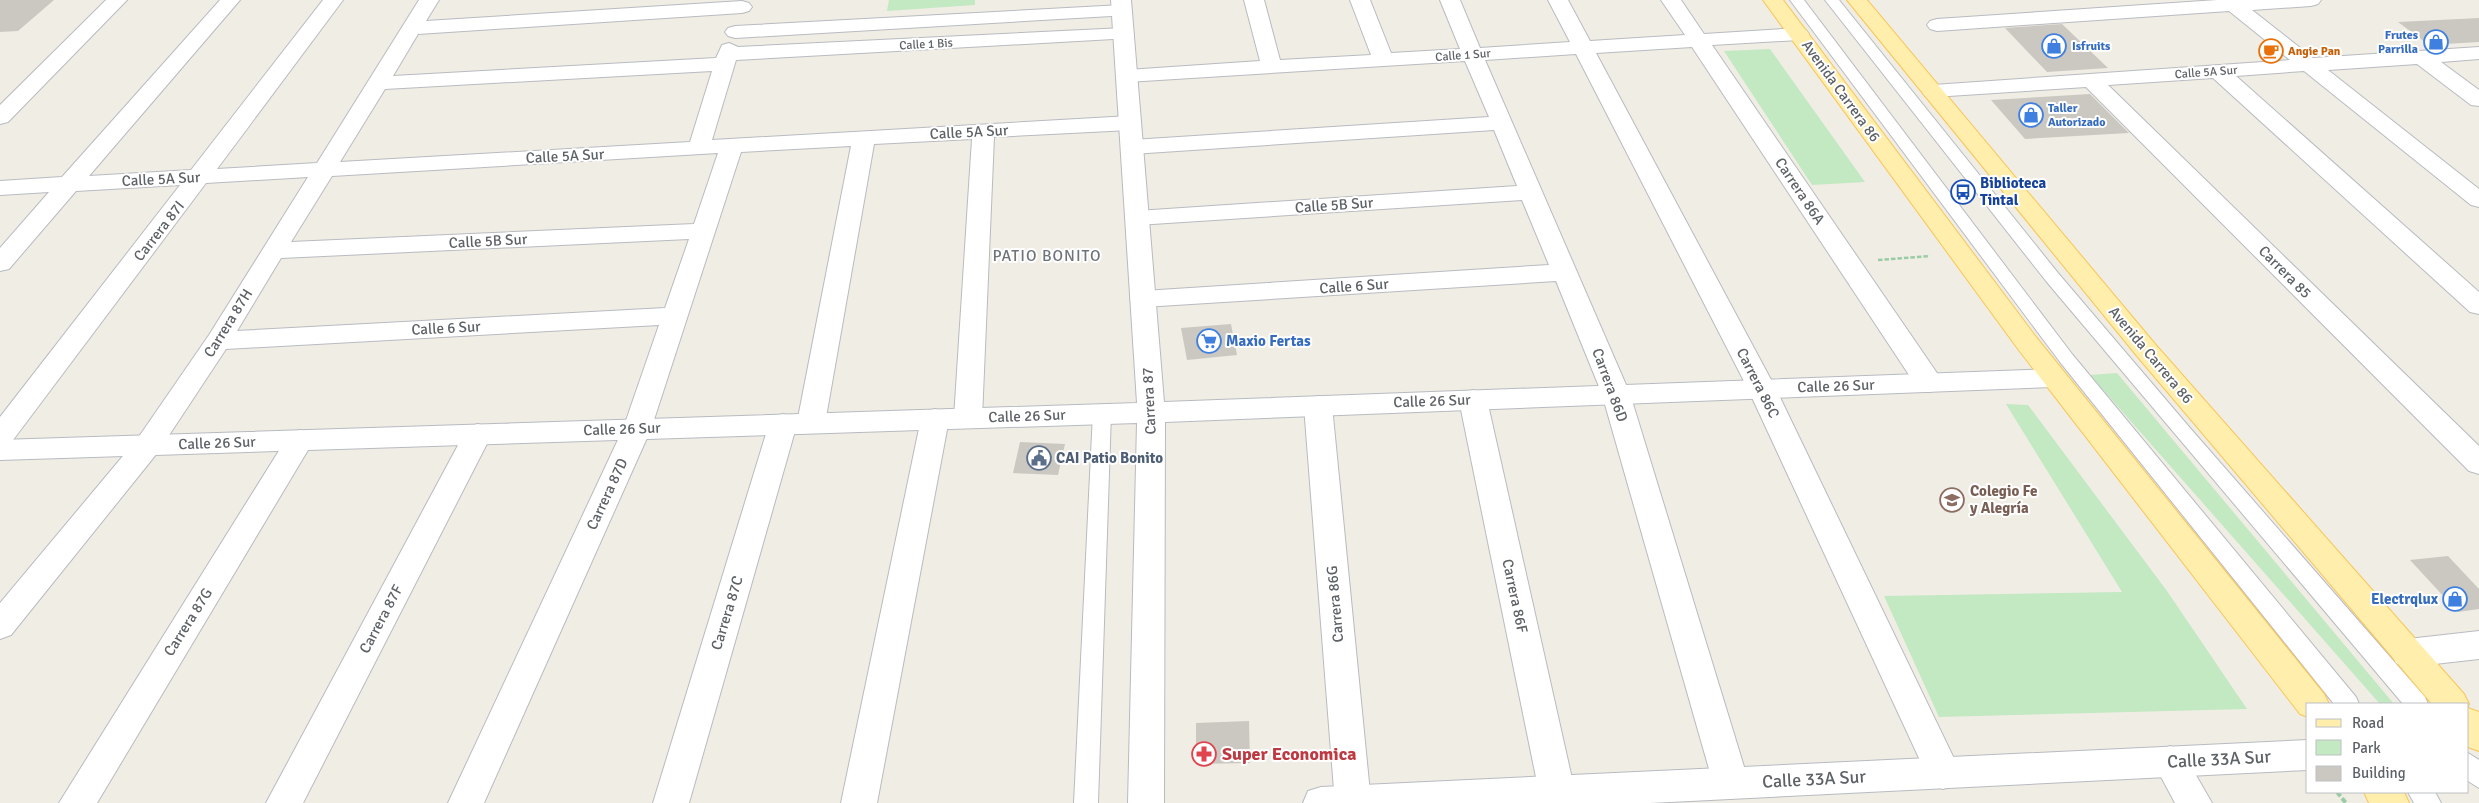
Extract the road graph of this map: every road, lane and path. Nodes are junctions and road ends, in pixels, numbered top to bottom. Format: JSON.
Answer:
{"nodes":[{"id":1,"x":117,"y":0,"type":"edge"},
{"id":2,"x":230,"y":0,"type":"edge"},
{"id":3,"x":333,"y":0,"type":"edge"},
{"id":4,"x":429,"y":0,"type":"edge"},
{"id":5,"x":1254,"y":0,"type":"edge"},
{"id":6,"x":1360,"y":0,"type":"edge"},
{"id":7,"x":1450,"y":0,"type":"edge"},
{"id":8,"x":1558,"y":0,"type":"edge"},
{"id":9,"x":1671,"y":0,"type":"edge"},
{"id":10,"x":1773,"y":0,"type":"edge"},
{"id":11,"x":1797,"y":0,"type":"edge"},
{"id":12,"x":1832,"y":0,"type":"edge"},
{"id":13,"x":1857,"y":0,"type":"edge"},
{"id":14,"x":2311,"y":0,"type":"edge"},
{"id":15,"x":2230,"y":3,"type":"edge"},
{"id":16,"x":743,"y":4,"type":"edge"},
{"id":17,"x":1122,"y":5,"type":"edge"},
{"id":18,"x":975,"y":10,"type":"edge"},
{"id":19,"x":1937,"y":24,"type":"dead end"},
{"id":20,"x":412,"y":28,"type":"junction"},
{"id":21,"x":735,"y":32,"type":"junction"},
{"id":22,"x":1124,"y":34,"type":"junction"},
{"id":23,"x":1799,"y":34,"type":"junction"},
{"id":24,"x":1698,"y":40,"type":"junction"},
{"id":25,"x":1583,"y":48,"type":"junction"},
{"id":26,"x":2479,"y":53,"type":"edge"},
{"id":27,"x":1473,"y":54,"type":"junction"},
{"id":28,"x":2421,"y":57,"type":"junction"},
{"id":29,"x":726,"y":59,"type":"junction"},
{"id":30,"x":1383,"y":60,"type":"junction"},
{"id":31,"x":2308,"y":65,"type":"junction"},
{"id":32,"x":1272,"y":67,"type":"junction"},
{"id":33,"x":2218,"y":72,"type":"junction"},
{"id":34,"x":1127,"y":76,"type":"junction"},
{"id":35,"x":2091,"y":80,"type":"junction"},
{"id":36,"x":377,"y":83,"type":"junction"},
{"id":37,"x":1933,"y":91,"type":"junction"},
{"id":38,"x":2479,"y":100,"type":"edge"},
{"id":39,"x":0,"y":117,"type":"edge"},
{"id":40,"x":1502,"y":123,"type":"junction"},
{"id":41,"x":983,"y":132,"type":"junction"},
{"id":42,"x":1131,"y":135,"type":"junction"},
{"id":43,"x":864,"y":138,"type":"junction"},
{"id":44,"x":732,"y":146,"type":"junction"},
{"id":45,"x":699,"y":148,"type":"junction"},
{"id":46,"x":324,"y":170,"type":"junction"},
{"id":47,"x":200,"y":177,"type":"junction"},
{"id":48,"x":71,"y":184,"type":"junction"},
{"id":49,"x":0,"y":188,"type":"edge"},
{"id":50,"x":1532,"y":192,"type":"junction"},
{"id":51,"x":2479,"y":200,"type":"edge"},
{"id":52,"x":1137,"y":218,"type":"junction"},
{"id":53,"x":703,"y":231,"type":"junction"},
{"id":54,"x":273,"y":251,"type":"junction"},
{"id":55,"x":1930,"y":256,"type":"dead end"},
{"id":56,"x":1847,"y":261,"type":"junction"},
{"id":57,"x":0,"y":263,"type":"edge"},
{"id":58,"x":1565,"y":272,"type":"junction"},
{"id":59,"x":1143,"y":299,"type":"junction"},
{"id":60,"x":2479,"y":306,"type":"edge"},
{"id":61,"x":675,"y":316,"type":"junction"},
{"id":62,"x":218,"y":341,"type":"junction"},
{"id":63,"x":2053,"y":378,"type":"junction"},
{"id":64,"x":1929,"y":383,"type":"junction"},
{"id":65,"x":1762,"y":389,"type":"junction"},
{"id":66,"x":1616,"y":394,"type":"junction"},
{"id":67,"x":1473,"y":400,"type":"junction"},
{"id":68,"x":1318,"y":406,"type":"junction"},
{"id":69,"x":1151,"y":412,"type":"junction"},
{"id":70,"x":1102,"y":413,"type":"junction"},
{"id":71,"x":968,"y":418,"type":"junction"},
{"id":72,"x":935,"y":419,"type":"junction"},
{"id":73,"x":797,"y":424,"type":"junction"},
{"id":74,"x":637,"y":429,"type":"junction"},
{"id":75,"x":478,"y":434,"type":"junction"},
{"id":76,"x":0,"y":436,"type":"edge"},
{"id":77,"x":300,"y":440,"type":"junction"},
{"id":78,"x":148,"y":445,"type":"junction"},
{"id":79,"x":0,"y":450,"type":"edge"},
{"id":80,"x":2479,"y":463,"type":"edge"},
{"id":81,"x":0,"y":626,"type":"edge"},
{"id":82,"x":2479,"y":645,"type":"edge"},
{"id":83,"x":2408,"y":653,"type":"junction"},
{"id":84,"x":2311,"y":703,"type":"edge"},
{"id":85,"x":2347,"y":703,"type":"edge"},
{"id":86,"x":2416,"y":703,"type":"edge"},
{"id":87,"x":2451,"y":703,"type":"edge"},
{"id":88,"x":2469,"y":723,"type":"edge"},
{"id":89,"x":2479,"y":736,"type":"edge"},
{"id":90,"x":2306,"y":755,"type":"edge"},
{"id":91,"x":2170,"y":762,"type":"junction"},
{"id":92,"x":2469,"y":765,"type":"edge"},
{"id":93,"x":1943,"y":772,"type":"junction"},
{"id":94,"x":2479,"y":777,"type":"edge"},
{"id":95,"x":1731,"y":783,"type":"junction"},
{"id":96,"x":1557,"y":792,"type":"junction"},
{"id":97,"x":2383,"y":793,"type":"edge"},
{"id":98,"x":2421,"y":793,"type":"edge"},
{"id":99,"x":1602,"y":796,"type":"edge"},
{"id":100,"x":1342,"y":802,"type":"edge"},
{"id":101,"x":77,"y":803,"type":"edge"},
{"id":102,"x":284,"y":803,"type":"edge"},
{"id":103,"x":466,"y":803,"type":"edge"},
{"id":104,"x":671,"y":803,"type":"edge"},
{"id":105,"x":859,"y":803,"type":"edge"},
{"id":106,"x":1086,"y":803,"type":"edge"},
{"id":107,"x":1146,"y":803,"type":"edge"},
{"id":108,"x":2194,"y":803,"type":"edge"},
{"id":109,"x":2391,"y":803,"type":"edge"},
{"id":110,"x":2430,"y":803,"type":"edge"}],
"edges":[{"from":1,"to":39,"type":"street"},
{"from":2,"to":48,"type":"street"},
{"from":3,"to":47,"type":"street","name":"Carrera 87I"},
{"from":4,"to":20,"type":"street","name":"Carrera 87H"},
{"from":5,"to":32,"type":"street"},
{"from":6,"to":30,"type":"street"},
{"from":7,"to":27,"type":"street","name":"Carrera 86D"},
{"from":8,"to":25,"type":"street","name":"Carrera 86C"},
{"from":9,"to":24,"type":"street","name":"Carrera 86A"},
{"from":10,"to":23,"type":"main road","name":"Avenida Carrera 86"},
{"from":11,"to":85,"type":"lane"},
{"from":12,"to":86,"type":"lane"},
{"from":13,"to":37,"type":"main road","name":"Avenida Carrera 86"},
{"from":14,"to":15,"type":"street"},
{"from":15,"to":19,"type":"street"},
{"from":15,"to":31,"type":"street"},
{"from":16,"to":20,"type":"street"},
{"from":16,"to":21,"type":"street"},
{"from":17,"to":18,"type":"street","name":"Calle 1 Bis"},
{"from":17,"to":22,"type":"street","name":"Carrera 87"},
{"from":18,"to":21,"type":"street","name":"Calle 1 Bis"},
{"from":20,"to":36,"type":"street","name":"Carrera 87H"},
{"from":21,"to":29,"type":"street"},
{"from":22,"to":29,"type":"street","name":"Calle 1 Bis"},
{"from":22,"to":34,"type":"street","name":"Carrera 87"},
{"from":23,"to":24,"type":"street","name":"Calle 1 Sur"},
{"from":23,"to":63,"type":"main road","name":"Avenida Carrera 86"},
{"from":24,"to":25,"type":"street","name":"Calle 1 Sur"},
{"from":24,"to":56,"type":"street","name":"Carrera 86A"},
{"from":25,"to":27,"type":"street","name":"Calle 1 Sur"},
{"from":25,"to":65,"type":"street","name":"Carrera 86C"},
{"from":26,"to":28,"type":"street","name":"Calle 5A Sur"},
{"from":27,"to":30,"type":"street","name":"Calle 1 Sur"},
{"from":27,"to":40,"type":"street","name":"Carrera 86D"},
{"from":28,"to":31,"type":"street","name":"Calle 5A Sur"},
{"from":28,"to":38,"type":"street"},
{"from":29,"to":36,"type":"street","name":"Calle 1 Bis"},
{"from":29,"to":45,"type":"street"},
{"from":30,"to":32,"type":"street","name":"Calle 1 Sur"},
{"from":31,"to":33,"type":"street","name":"Calle 5A Sur"},
{"from":31,"to":51,"type":"street"},
{"from":32,"to":34,"type":"street","name":"Calle 1 Sur"},
{"from":33,"to":35,"type":"street","name":"Calle 5A Sur"},
{"from":33,"to":60,"type":"street"},
{"from":34,"to":42,"type":"street","name":"Carrera 87"},
{"from":35,"to":37,"type":"street","name":"Calle 5A Sur"},
{"from":35,"to":80,"type":"street","name":"Carrera 85"},
{"from":36,"to":46,"type":"street","name":"Carrera 87H"},
{"from":37,"to":83,"type":"main road","name":"Avenida Carrera 86"},
{"from":40,"to":42,"type":"street","name":"Calle 5A Sur"},
{"from":40,"to":50,"type":"street","name":"Carrera 86D"},
{"from":41,"to":42,"type":"street","name":"Calle 5A Sur"},
{"from":41,"to":43,"type":"street","name":"Calle 5A Sur"},
{"from":41,"to":71,"type":"street"},
{"from":42,"to":52,"type":"street","name":"Carrera 87"},
{"from":43,"to":44,"type":"street","name":"Calle 5A Sur"},
{"from":43,"to":73,"type":"street","name":"Carrera 87C"},
{"from":44,"to":45,"type":"street","name":"Calle 5A Sur"},
{"from":44,"to":53,"type":"street","name":"Carrera 87D"},
{"from":45,"to":46,"type":"street","name":"Calle 5A Sur"},
{"from":46,"to":47,"type":"street","name":"Calle 5A Sur"},
{"from":46,"to":54,"type":"street","name":"Carrera 87H"},
{"from":47,"to":48,"type":"street","name":"Calle 5A Sur"},
{"from":47,"to":76,"type":"street","name":"Carrera 87I"},
{"from":48,"to":49,"type":"street","name":"Calle 5A Sur"},
{"from":48,"to":57,"type":"street"},
{"from":50,"to":52,"type":"street","name":"Calle 5B Sur"},
{"from":50,"to":58,"type":"street","name":"Carrera 86D"},
{"from":52,"to":59,"type":"street","name":"Carrera 87"},
{"from":53,"to":54,"type":"street","name":"Calle 5B Sur"},
{"from":53,"to":61,"type":"street","name":"Carrera 87D"},
{"from":54,"to":62,"type":"street","name":"Carrera 87H"},
{"from":55,"to":56,"type":"path"},
{"from":56,"to":64,"type":"street","name":"Carrera 86A"},
{"from":58,"to":59,"type":"street","name":"Calle 6 Sur"},
{"from":58,"to":66,"type":"street","name":"Carrera 86D"},
{"from":59,"to":69,"type":"street","name":"Carrera 87"},
{"from":61,"to":62,"type":"street","name":"Calle 6 Sur"},
{"from":61,"to":74,"type":"street","name":"Carrera 87D"},
{"from":62,"to":78,"type":"street","name":"Carrera 87H"},
{"from":63,"to":64,"type":"street","name":"Calle 26 Sur"},
{"from":63,"to":84,"type":"main road","name":"Avenida Carrera 86"},
{"from":64,"to":65,"type":"street","name":"Calle 26 Sur"},
{"from":65,"to":66,"type":"street","name":"Calle 26 Sur"},
{"from":65,"to":93,"type":"street","name":"Carrera 86C"},
{"from":66,"to":67,"type":"street","name":"Calle 26 Sur"},
{"from":66,"to":95,"type":"street","name":"Carrera 86D"},
{"from":67,"to":68,"type":"street","name":"Calle 26 Sur"},
{"from":67,"to":96,"type":"street","name":"Carrera 86F"},
{"from":68,"to":69,"type":"street","name":"Calle 26 Sur"},
{"from":68,"to":100,"type":"street","name":"Carrera 86G"},
{"from":69,"to":70,"type":"street","name":"Calle 26 Sur"},
{"from":69,"to":107,"type":"street","name":"Carrera 87"},
{"from":70,"to":71,"type":"street","name":"Calle 26 Sur"},
{"from":70,"to":106,"type":"lane"},
{"from":71,"to":72,"type":"street","name":"Calle 26 Sur"},
{"from":72,"to":73,"type":"street","name":"Calle 26 Sur"},
{"from":72,"to":105,"type":"street"},
{"from":73,"to":74,"type":"street","name":"Calle 26 Sur"},
{"from":73,"to":104,"type":"street","name":"Carrera 87C"},
{"from":74,"to":75,"type":"street","name":"Calle 26 Sur"},
{"from":74,"to":103,"type":"street","name":"Carrera 87D"},
{"from":75,"to":77,"type":"street","name":"Calle 26 Sur"},
{"from":75,"to":102,"type":"street","name":"Carrera 87F"},
{"from":77,"to":78,"type":"street","name":"Calle 26 Sur"},
{"from":77,"to":101,"type":"street","name":"Carrera 87G"},
{"from":78,"to":79,"type":"street","name":"Calle 26 Sur"},
{"from":78,"to":81,"type":"street","name":"Carrera 87H"},
{"from":82,"to":83,"type":"street"},
{"from":83,"to":87,"type":"main road","name":"Avenida Carrera 86"},
{"from":88,"to":89,"type":"main road"},
{"from":90,"to":91,"type":"street","name":"Calle 33A Sur"},
{"from":91,"to":93,"type":"street","name":"Calle 33A Sur"},
{"from":91,"to":108,"type":"street"},
{"from":92,"to":94,"type":"lane"},
{"from":93,"to":95,"type":"street","name":"Calle 33A Sur"},
{"from":95,"to":99,"type":"street","name":"Calle 33A Sur"},
{"from":96,"to":99,"type":"street","name":"Calle 33A Sur"},
{"from":96,"to":100,"type":"street","name":"Calle 33A Sur"},
{"from":97,"to":109,"type":"main road"},
{"from":98,"to":110,"type":"lane"}]}
